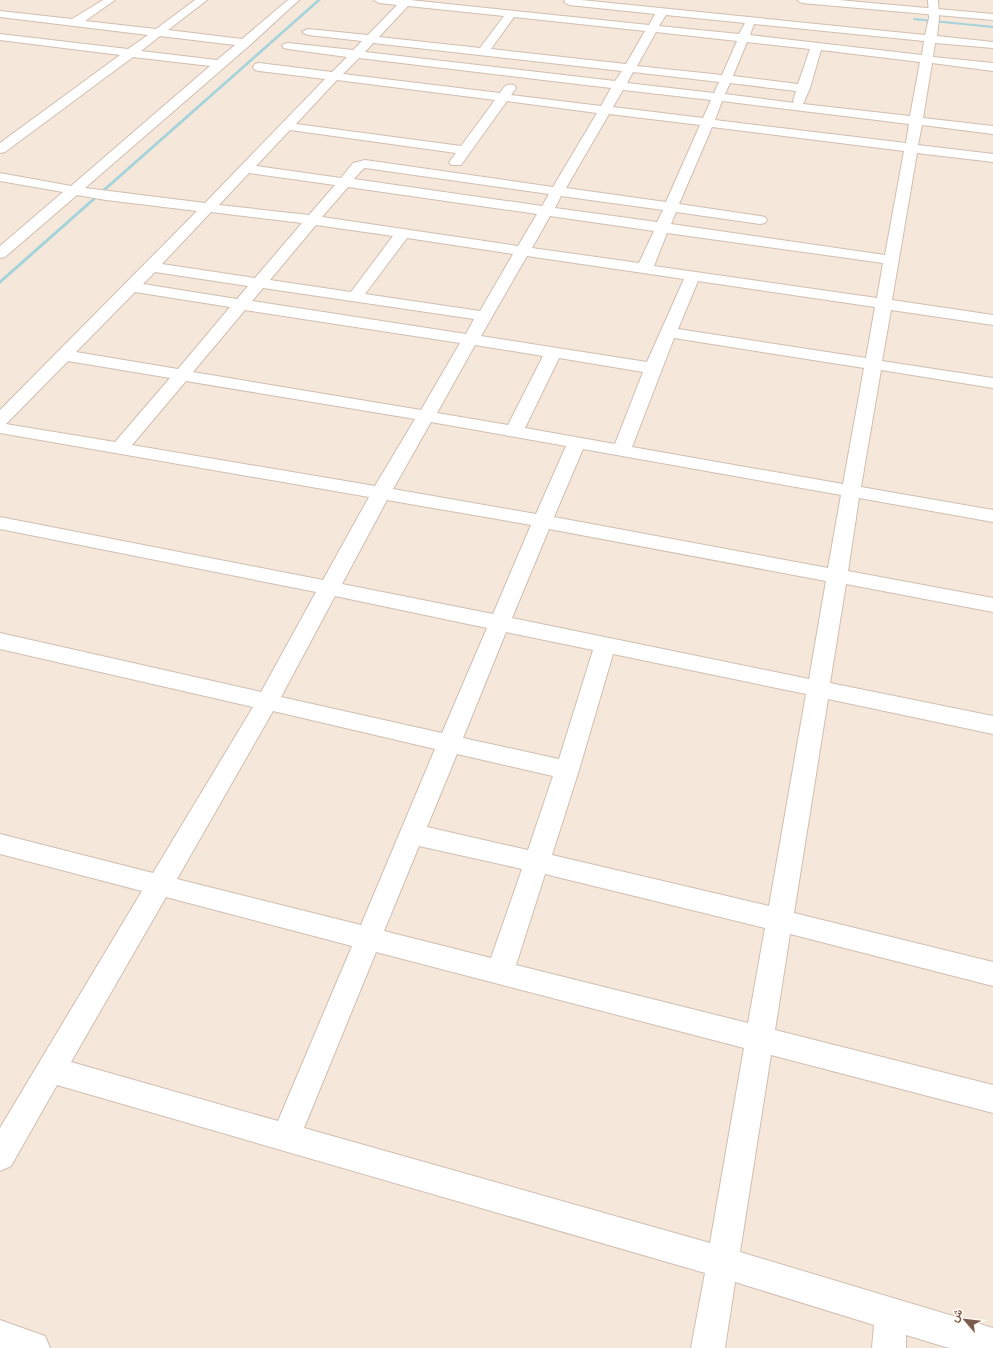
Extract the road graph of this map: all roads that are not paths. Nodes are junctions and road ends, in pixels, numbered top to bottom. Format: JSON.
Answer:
{"nodes":[{"id":1,"x":110,"y":0,"type":"edge"},
{"id":2,"x":202,"y":0,"type":"edge"},
{"id":3,"x":294,"y":0,"type":"edge"},
{"id":4,"x":379,"y":0,"type":"edge"},
{"id":5,"x":802,"y":0,"type":"edge"},
{"id":6,"x":933,"y":0,"type":"edge"},
{"id":7,"x":570,"y":1,"type":"edge"},
{"id":8,"x":405,"y":3,"type":"junction"},
{"id":9,"x":662,"y":12,"type":"junction"},
{"id":10,"x":932,"y":12,"type":"junction"},
{"id":11,"x":0,"y":14,"type":"edge"},
{"id":12,"x":511,"y":14,"type":"junction"},
{"id":13,"x":993,"y":17,"type":"edge"},
{"id":14,"x":558,"y":19,"type":"junction"},
{"id":15,"x":750,"y":22,"type":"junction"},
{"id":16,"x":74,"y":23,"type":"junction"},
{"id":17,"x":654,"y":29,"type":"junction"},
{"id":18,"x":158,"y":32,"type":"junction"},
{"id":19,"x":308,"y":32,"type":"dead end"},
{"id":20,"x":0,"y":37,"type":"edge"},
{"id":21,"x":744,"y":38,"type":"junction"},
{"id":22,"x":371,"y":39,"type":"junction"},
{"id":23,"x":246,"y":43,"type":"junction"},
{"id":24,"x":993,"y":45,"type":"edge"},
{"id":25,"x":288,"y":46,"type":"dead end"},
{"id":26,"x":816,"y":47,"type":"junction"},
{"id":27,"x":928,"y":50,"type":"junction"},
{"id":28,"x":483,"y":52,"type":"junction"},
{"id":29,"x":132,"y":53,"type":"junction"},
{"id":30,"x":355,"y":54,"type":"junction"},
{"id":31,"x":534,"y":57,"type":"junction"},
{"id":32,"x":221,"y":64,"type":"junction"},
{"id":33,"x":259,"y":67,"type":"dead end"},
{"id":34,"x":993,"y":67,"type":"edge"},
{"id":35,"x":630,"y":69,"type":"junction"},
{"id":36,"x":520,"y":74,"type":"junction"},
{"id":37,"x":334,"y":76,"type":"junction"},
{"id":38,"x":726,"y":79,"type":"junction"},
{"id":39,"x":620,"y":86,"type":"junction"},
{"id":40,"x":804,"y":88,"type":"junction"},
{"id":41,"x":503,"y":97,"type":"junction"},
{"id":42,"x":718,"y":97,"type":"junction"},
{"id":43,"x":798,"y":106,"type":"junction"},
{"id":44,"x":606,"y":110,"type":"junction"},
{"id":45,"x":916,"y":120,"type":"junction"},
{"id":46,"x":707,"y":123,"type":"junction"},
{"id":47,"x":286,"y":126,"type":"junction"},
{"id":48,"x":993,"y":130,"type":"edge"},
{"id":49,"x":789,"y":133,"type":"junction"},
{"id":50,"x":911,"y":148,"type":"junction"},
{"id":51,"x":0,"y":149,"type":"edge"},
{"id":52,"x":465,"y":150,"type":"junction"},
{"id":53,"x":993,"y":158,"type":"edge"},
{"id":54,"x":245,"y":168,"type":"junction"},
{"id":55,"x":446,"y":176,"type":"junction"},
{"id":56,"x":0,"y":178,"type":"edge"},
{"id":57,"x":345,"y":182,"type":"junction"},
{"id":58,"x":74,"y":189,"type":"junction"},
{"id":59,"x":558,"y":192,"type":"junction"},
{"id":60,"x":208,"y":206,"type":"junction"},
{"id":61,"x":671,"y":208,"type":"junction"},
{"id":62,"x":547,"y":211,"type":"junction"},
{"id":63,"x":313,"y":220,"type":"junction"},
{"id":64,"x":760,"y":220,"type":"dead end"},
{"id":65,"x":662,"y":228,"type":"junction"},
{"id":66,"x":403,"y":233,"type":"junction"},
{"id":67,"x":524,"y":251,"type":"junction"},
{"id":68,"x":0,"y":254,"type":"edge"},
{"id":69,"x":891,"y":260,"type":"junction"},
{"id":70,"x":152,"y":267,"type":"junction"},
{"id":71,"x":644,"y":268,"type":"junction"},
{"id":72,"x":693,"y":276,"type":"junction"},
{"id":73,"x":259,"y":283,"type":"junction"},
{"id":74,"x":130,"y":288,"type":"junction"},
{"id":75,"x":355,"y":297,"type":"junction"},
{"id":76,"x":242,"y":304,"type":"junction"},
{"id":77,"x":884,"y":304,"type":"junction"},
{"id":78,"x":484,"y":316,"type":"junction"},
{"id":79,"x":993,"y":320,"type":"edge"},
{"id":80,"x":668,"y":332,"type":"junction"},
{"id":81,"x":471,"y":340,"type":"junction"},
{"id":82,"x":553,"y":353,"type":"junction"},
{"id":83,"x":65,"y":356,"type":"junction"},
{"id":84,"x":873,"y":365,"type":"junction"},
{"id":85,"x":653,"y":368,"type":"junction"},
{"id":86,"x":182,"y":376,"type":"junction"},
{"id":87,"x":993,"y":383,"type":"edge"},
{"id":88,"x":426,"y":416,"type":"junction"},
{"id":89,"x":0,"y":420,"type":"edge"},
{"id":90,"x":0,"y":428,"type":"edge"},
{"id":91,"x":514,"y":432,"type":"junction"},
{"id":92,"x":576,"y":443,"type":"junction"},
{"id":93,"x":120,"y":448,"type":"junction"},
{"id":94,"x":621,"y":451,"type":"junction"},
{"id":95,"x":851,"y":492,"type":"junction"},
{"id":96,"x":381,"y":493,"type":"junction"},
{"id":97,"x":993,"y":516,"type":"edge"},
{"id":98,"x":542,"y":521,"type":"junction"},
{"id":99,"x":0,"y":523,"type":"edge"},
{"id":100,"x":837,"y":575,"type":"junction"},
{"id":101,"x":330,"y":588,"type":"junction"},
{"id":102,"x":993,"y":605,"type":"edge"},
{"id":103,"x":499,"y":623,"type":"junction"},
{"id":104,"x":1,"y":643,"type":"edge"},
{"id":105,"x":605,"y":645,"type":"junction"},
{"id":106,"x":818,"y":689,"type":"junction"},
{"id":107,"x":267,"y":702,"type":"junction"},
{"id":108,"x":993,"y":724,"type":"edge"},
{"id":109,"x":450,"y":743,"type":"junction"},
{"id":110,"x":567,"y":770,"type":"junction"},
{"id":111,"x":412,"y":834,"type":"junction"},
{"id":112,"x":0,"y":844,"type":"edge"},
{"id":113,"x":537,"y":861,"type":"junction"},
{"id":114,"x":160,"y":885,"type":"junction"},
{"id":115,"x":780,"y":920,"type":"junction"},
{"id":116,"x":368,"y":938,"type":"junction"},
{"id":117,"x":500,"y":973,"type":"junction"},
{"id":118,"x":993,"y":974,"type":"edge"},
{"id":119,"x":759,"y":1039,"type":"junction"},
{"id":120,"x":51,"y":1070,"type":"junction"},
{"id":121,"x":993,"y":1099,"type":"edge"},
{"id":122,"x":286,"y":1137,"type":"junction"},
{"id":123,"x":0,"y":1156,"type":"edge"},
{"id":124,"x":722,"y":1262,"type":"junction"},
{"id":125,"x":891,"y":1314,"type":"junction"},
{"id":126,"x":0,"y":1338,"type":"edge"},
{"id":127,"x":993,"y":1345,"type":"edge"},
{"id":128,"x":32,"y":1348,"type":"edge"},
{"id":129,"x":708,"y":1348,"type":"edge"},
{"id":130,"x":889,"y":1348,"type":"edge"}],
"edges":[{"from":1,"to":16,"type":"street"},
{"from":2,"to":18,"type":"street"},
{"from":3,"to":23,"type":"street"},
{"from":4,"to":8,"type":"street"},
{"from":5,"to":10,"type":"street"},
{"from":6,"to":10,"type":"street"},
{"from":7,"to":9,"type":"street"},
{"from":7,"to":14,"type":"street"},
{"from":8,"to":12,"type":"street"},
{"from":8,"to":22,"type":"street"},
{"from":9,"to":15,"type":"street"},
{"from":9,"to":17,"type":"street"},
{"from":10,"to":13,"type":"street"},
{"from":10,"to":27,"type":"street"},
{"from":11,"to":16,"type":"street"},
{"from":12,"to":14,"type":"street"},
{"from":12,"to":28,"type":"street"},
{"from":14,"to":17,"type":"street"},
{"from":15,"to":21,"type":"street"},
{"from":15,"to":27,"type":"street"},
{"from":16,"to":18,"type":"street"},
{"from":17,"to":21,"type":"street"},
{"from":17,"to":35,"type":"street"},
{"from":18,"to":23,"type":"street"},
{"from":18,"to":29,"type":"street"},
{"from":19,"to":22,"type":"street"},
{"from":20,"to":29,"type":"street"},
{"from":21,"to":26,"type":"street"},
{"from":21,"to":38,"type":"street"},
{"from":22,"to":28,"type":"street"},
{"from":22,"to":30,"type":"street"},
{"from":23,"to":32,"type":"street"},
{"from":24,"to":27,"type":"street"},
{"from":25,"to":30,"type":"street"},
{"from":26,"to":27,"type":"street"},
{"from":26,"to":40,"type":"street"},
{"from":27,"to":34,"type":"street"},
{"from":27,"to":45,"type":"street"},
{"from":28,"to":31,"type":"street"},
{"from":29,"to":32,"type":"street"},
{"from":29,"to":51,"type":"street"},
{"from":30,"to":36,"type":"street"},
{"from":30,"to":37,"type":"street"},
{"from":31,"to":35,"type":"street"},
{"from":31,"to":36,"type":"street"},
{"from":32,"to":58,"type":"street"},
{"from":33,"to":37,"type":"street"},
{"from":35,"to":38,"type":"street"},
{"from":35,"to":39,"type":"street"},
{"from":36,"to":39,"type":"street"},
{"from":36,"to":41,"type":"street"},
{"from":37,"to":41,"type":"street"},
{"from":37,"to":47,"type":"street"},
{"from":38,"to":40,"type":"street"},
{"from":38,"to":42,"type":"street"},
{"from":39,"to":42,"type":"street"},
{"from":39,"to":44,"type":"street"},
{"from":40,"to":43,"type":"street"},
{"from":41,"to":44,"type":"street"},
{"from":41,"to":52,"type":"street"},
{"from":42,"to":43,"type":"street"},
{"from":42,"to":46,"type":"street"},
{"from":43,"to":45,"type":"street"},
{"from":43,"to":49,"type":"street"},
{"from":44,"to":46,"type":"street"},
{"from":44,"to":59,"type":"street"},
{"from":45,"to":48,"type":"street"},
{"from":45,"to":50,"type":"street"},
{"from":46,"to":49,"type":"street"},
{"from":46,"to":61,"type":"street"},
{"from":47,"to":52,"type":"street"},
{"from":47,"to":54,"type":"street"},
{"from":49,"to":50,"type":"street"},
{"from":50,"to":53,"type":"street"},
{"from":50,"to":69,"type":"street"},
{"from":52,"to":55,"type":"street"},
{"from":54,"to":57,"type":"street"},
{"from":54,"to":60,"type":"street"},
{"from":55,"to":57,"type":"street"},
{"from":55,"to":59,"type":"street"},
{"from":56,"to":58,"type":"street"},
{"from":57,"to":62,"type":"street"},
{"from":57,"to":63,"type":"street"},
{"from":58,"to":60,"type":"street"},
{"from":58,"to":68,"type":"street"},
{"from":59,"to":61,"type":"street"},
{"from":59,"to":62,"type":"street"},
{"from":60,"to":63,"type":"street"},
{"from":60,"to":70,"type":"street"},
{"from":61,"to":64,"type":"street"},
{"from":61,"to":65,"type":"street"},
{"from":62,"to":65,"type":"street"},
{"from":62,"to":67,"type":"street"},
{"from":63,"to":66,"type":"street"},
{"from":63,"to":73,"type":"street"},
{"from":65,"to":69,"type":"street"},
{"from":65,"to":71,"type":"street"},
{"from":66,"to":67,"type":"street"},
{"from":66,"to":75,"type":"street"},
{"from":67,"to":71,"type":"street"},
{"from":67,"to":78,"type":"street"},
{"from":69,"to":77,"type":"street"},
{"from":70,"to":73,"type":"street"},
{"from":70,"to":74,"type":"street"},
{"from":71,"to":72,"type":"street"},
{"from":72,"to":77,"type":"street"},
{"from":72,"to":80,"type":"street"},
{"from":73,"to":75,"type":"street"},
{"from":73,"to":76,"type":"street"},
{"from":74,"to":76,"type":"street"},
{"from":74,"to":83,"type":"street"},
{"from":75,"to":78,"type":"street"},
{"from":76,"to":81,"type":"street"},
{"from":76,"to":86,"type":"street"},
{"from":77,"to":79,"type":"street"},
{"from":77,"to":84,"type":"street"},
{"from":78,"to":81,"type":"street"},
{"from":80,"to":84,"type":"street"},
{"from":80,"to":85,"type":"street"},
{"from":81,"to":82,"type":"street"},
{"from":81,"to":88,"type":"street"},
{"from":82,"to":85,"type":"street"},
{"from":82,"to":91,"type":"street"},
{"from":83,"to":86,"type":"street"},
{"from":83,"to":89,"type":"street"},
{"from":84,"to":87,"type":"street"},
{"from":84,"to":95,"type":"street"},
{"from":85,"to":94,"type":"street"},
{"from":86,"to":88,"type":"street"},
{"from":86,"to":93,"type":"street"},
{"from":88,"to":91,"type":"street"},
{"from":88,"to":96,"type":"street"},
{"from":90,"to":93,"type":"street"},
{"from":91,"to":92,"type":"street"},
{"from":92,"to":94,"type":"street"},
{"from":92,"to":98,"type":"street"},
{"from":93,"to":96,"type":"street"},
{"from":94,"to":95,"type":"street"},
{"from":95,"to":97,"type":"street"},
{"from":95,"to":100,"type":"street"},
{"from":96,"to":98,"type":"street"},
{"from":96,"to":101,"type":"street"},
{"from":98,"to":100,"type":"street"},
{"from":98,"to":103,"type":"street"},
{"from":99,"to":101,"type":"street"},
{"from":100,"to":102,"type":"street"},
{"from":100,"to":106,"type":"street"},
{"from":101,"to":103,"type":"street"},
{"from":101,"to":107,"type":"street"},
{"from":103,"to":105,"type":"street"},
{"from":103,"to":109,"type":"street"},
{"from":104,"to":107,"type":"street"},
{"from":105,"to":106,"type":"street"},
{"from":105,"to":110,"type":"street"},
{"from":106,"to":108,"type":"street"},
{"from":106,"to":115,"type":"street"},
{"from":107,"to":109,"type":"street"},
{"from":107,"to":114,"type":"street"},
{"from":109,"to":110,"type":"street"},
{"from":109,"to":111,"type":"street"},
{"from":110,"to":113,"type":"street"},
{"from":111,"to":113,"type":"street"},
{"from":111,"to":116,"type":"street"},
{"from":112,"to":114,"type":"street"},
{"from":113,"to":115,"type":"street"},
{"from":113,"to":117,"type":"street"},
{"from":114,"to":116,"type":"street"},
{"from":114,"to":120,"type":"street"},
{"from":115,"to":118,"type":"street"},
{"from":115,"to":119,"type":"street"},
{"from":116,"to":117,"type":"street"},
{"from":116,"to":122,"type":"street"},
{"from":117,"to":119,"type":"street"},
{"from":119,"to":121,"type":"street"},
{"from":119,"to":124,"type":"street"},
{"from":120,"to":122,"type":"street"},
{"from":120,"to":123,"type":"street"},
{"from":122,"to":124,"type":"street"},
{"from":124,"to":125,"type":"street"},
{"from":124,"to":129,"type":"street"},
{"from":125,"to":127,"type":"street"},
{"from":125,"to":130,"type":"street"},
{"from":126,"to":128,"type":"street"}]}
